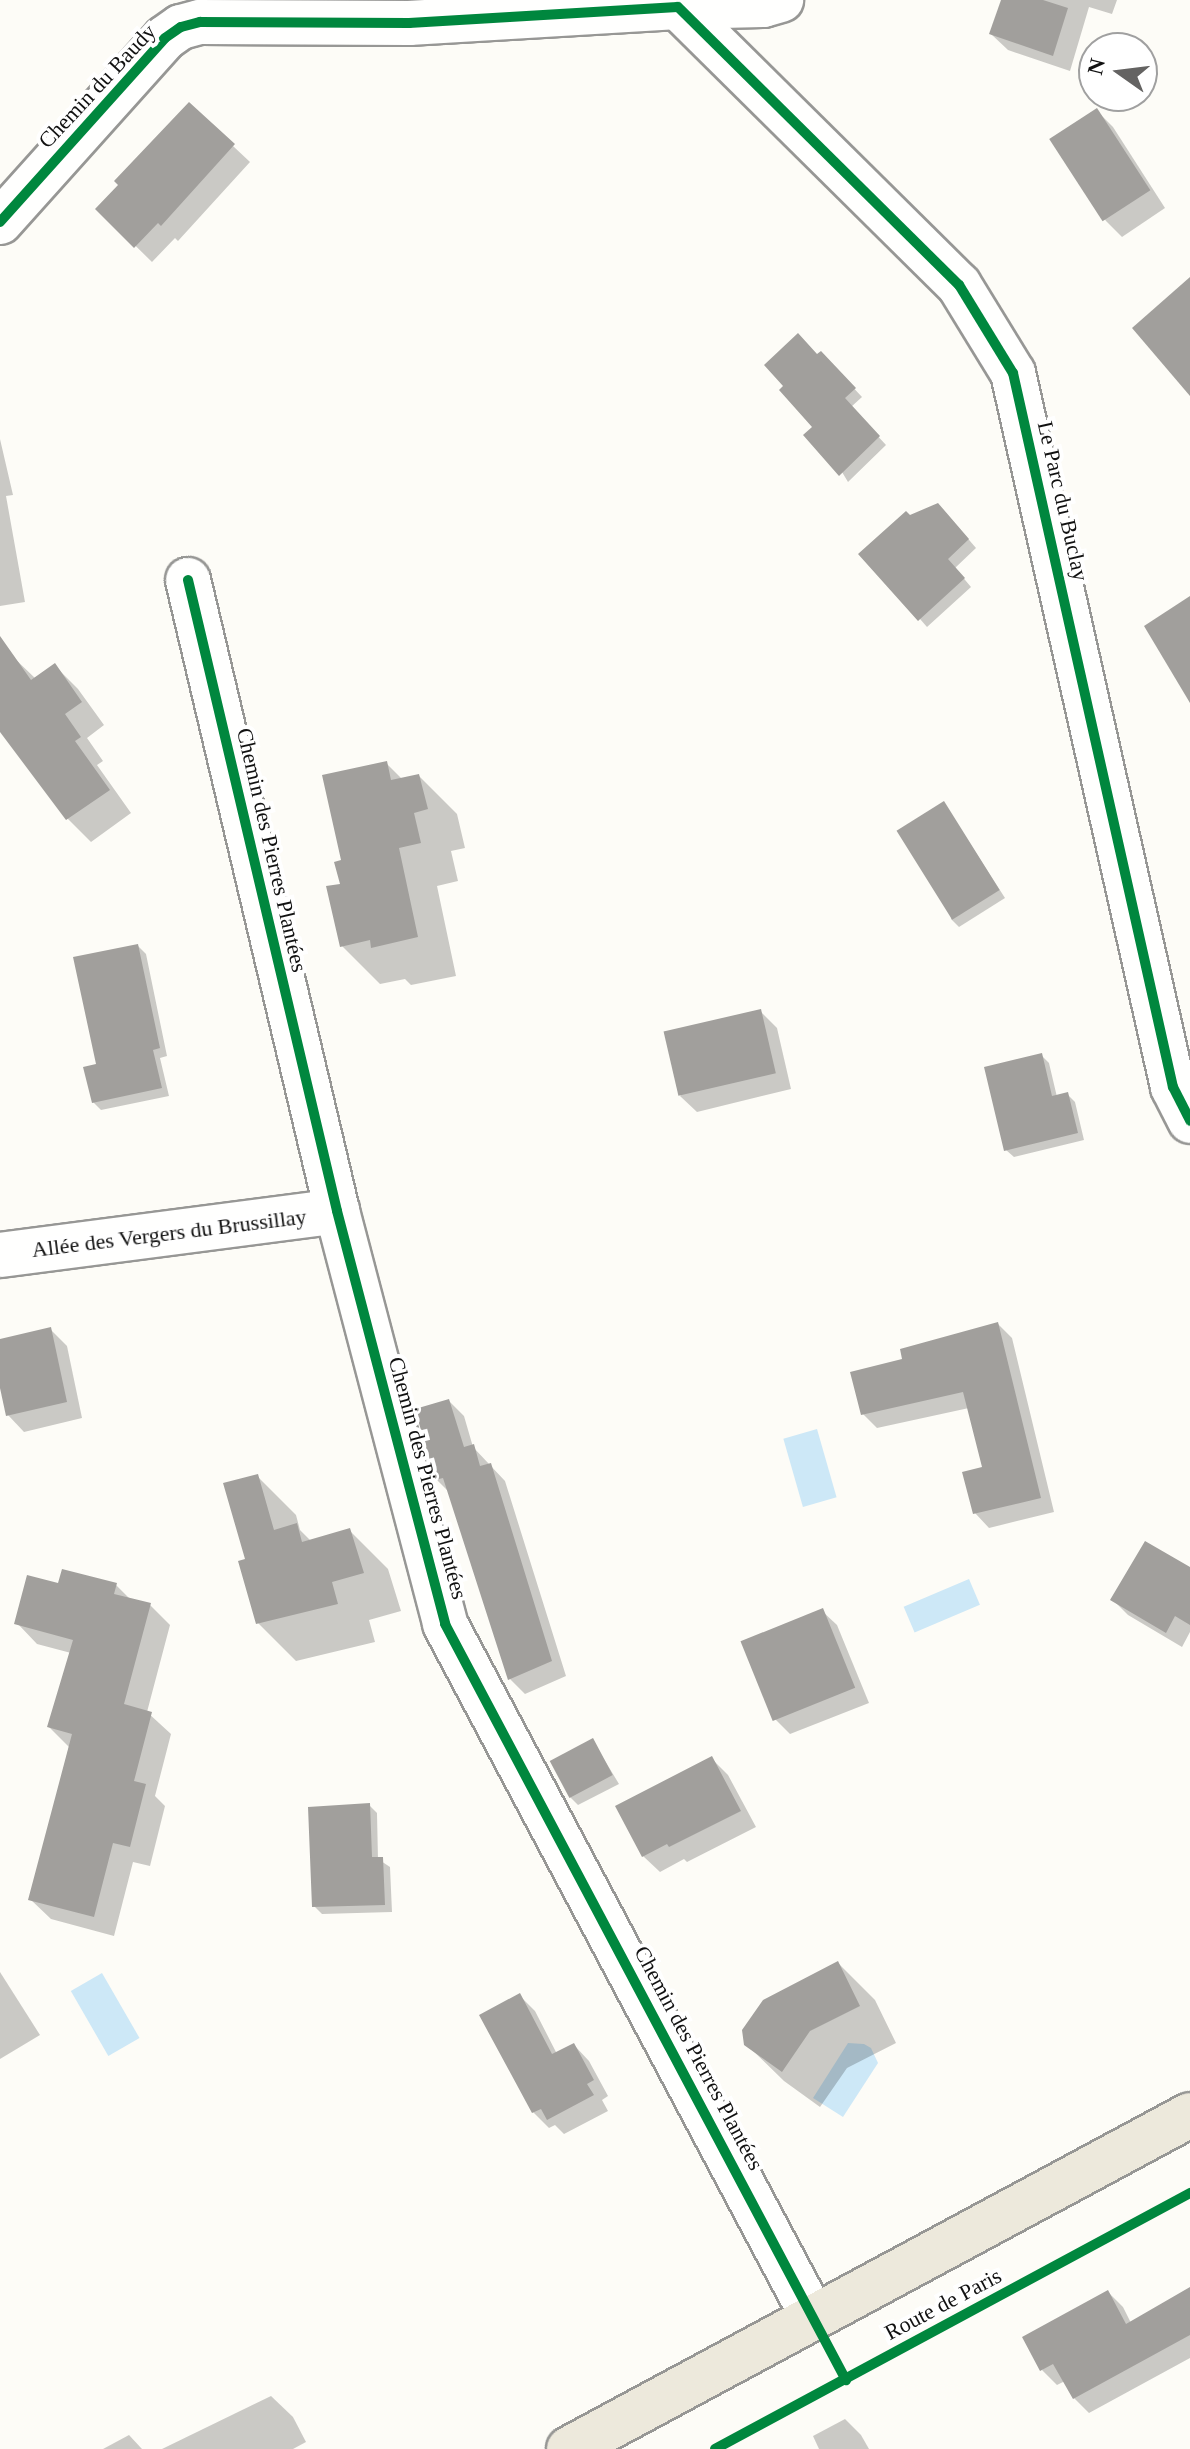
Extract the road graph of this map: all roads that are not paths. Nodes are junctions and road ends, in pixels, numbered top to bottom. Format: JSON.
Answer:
{"nodes":[{"id":1,"x":781,"y":0,"type":"edge"},
{"id":2,"x":673,"y":3,"type":"edge"},
{"id":3,"x":0,"y":222,"type":"edge"},
{"id":4,"x":188,"y":580,"type":"dead end"},
{"id":5,"x":1190,"y":1121,"type":"edge"},
{"id":6,"x":337,"y":1211,"type":"junction"},
{"id":7,"x":0,"y":1255,"type":"edge"},
{"id":8,"x":1190,"y":2115,"type":"edge"},
{"id":9,"x":813,"y":2317,"type":"junction"},
{"id":10,"x":569,"y":2449,"type":"edge"}],
"edges":[{"from":1,"to":2,"type":"street","name":"Chemin du Baudy"},
{"from":2,"to":3,"type":"street","name":"Chemin du Baudy"},
{"from":2,"to":5,"type":"street","name":"Le Parc du Buclay"},
{"from":4,"to":6,"type":"street","name":"Chemin des Pierres Plantées"},
{"from":6,"to":7,"type":"street","name":"Allée des Vergers du Brussillay"},
{"from":6,"to":9,"type":"street","name":"Chemin des Pierres Plantées"},
{"from":8,"to":9,"type":"main road"},
{"from":9,"to":10,"type":"main road"}]}
